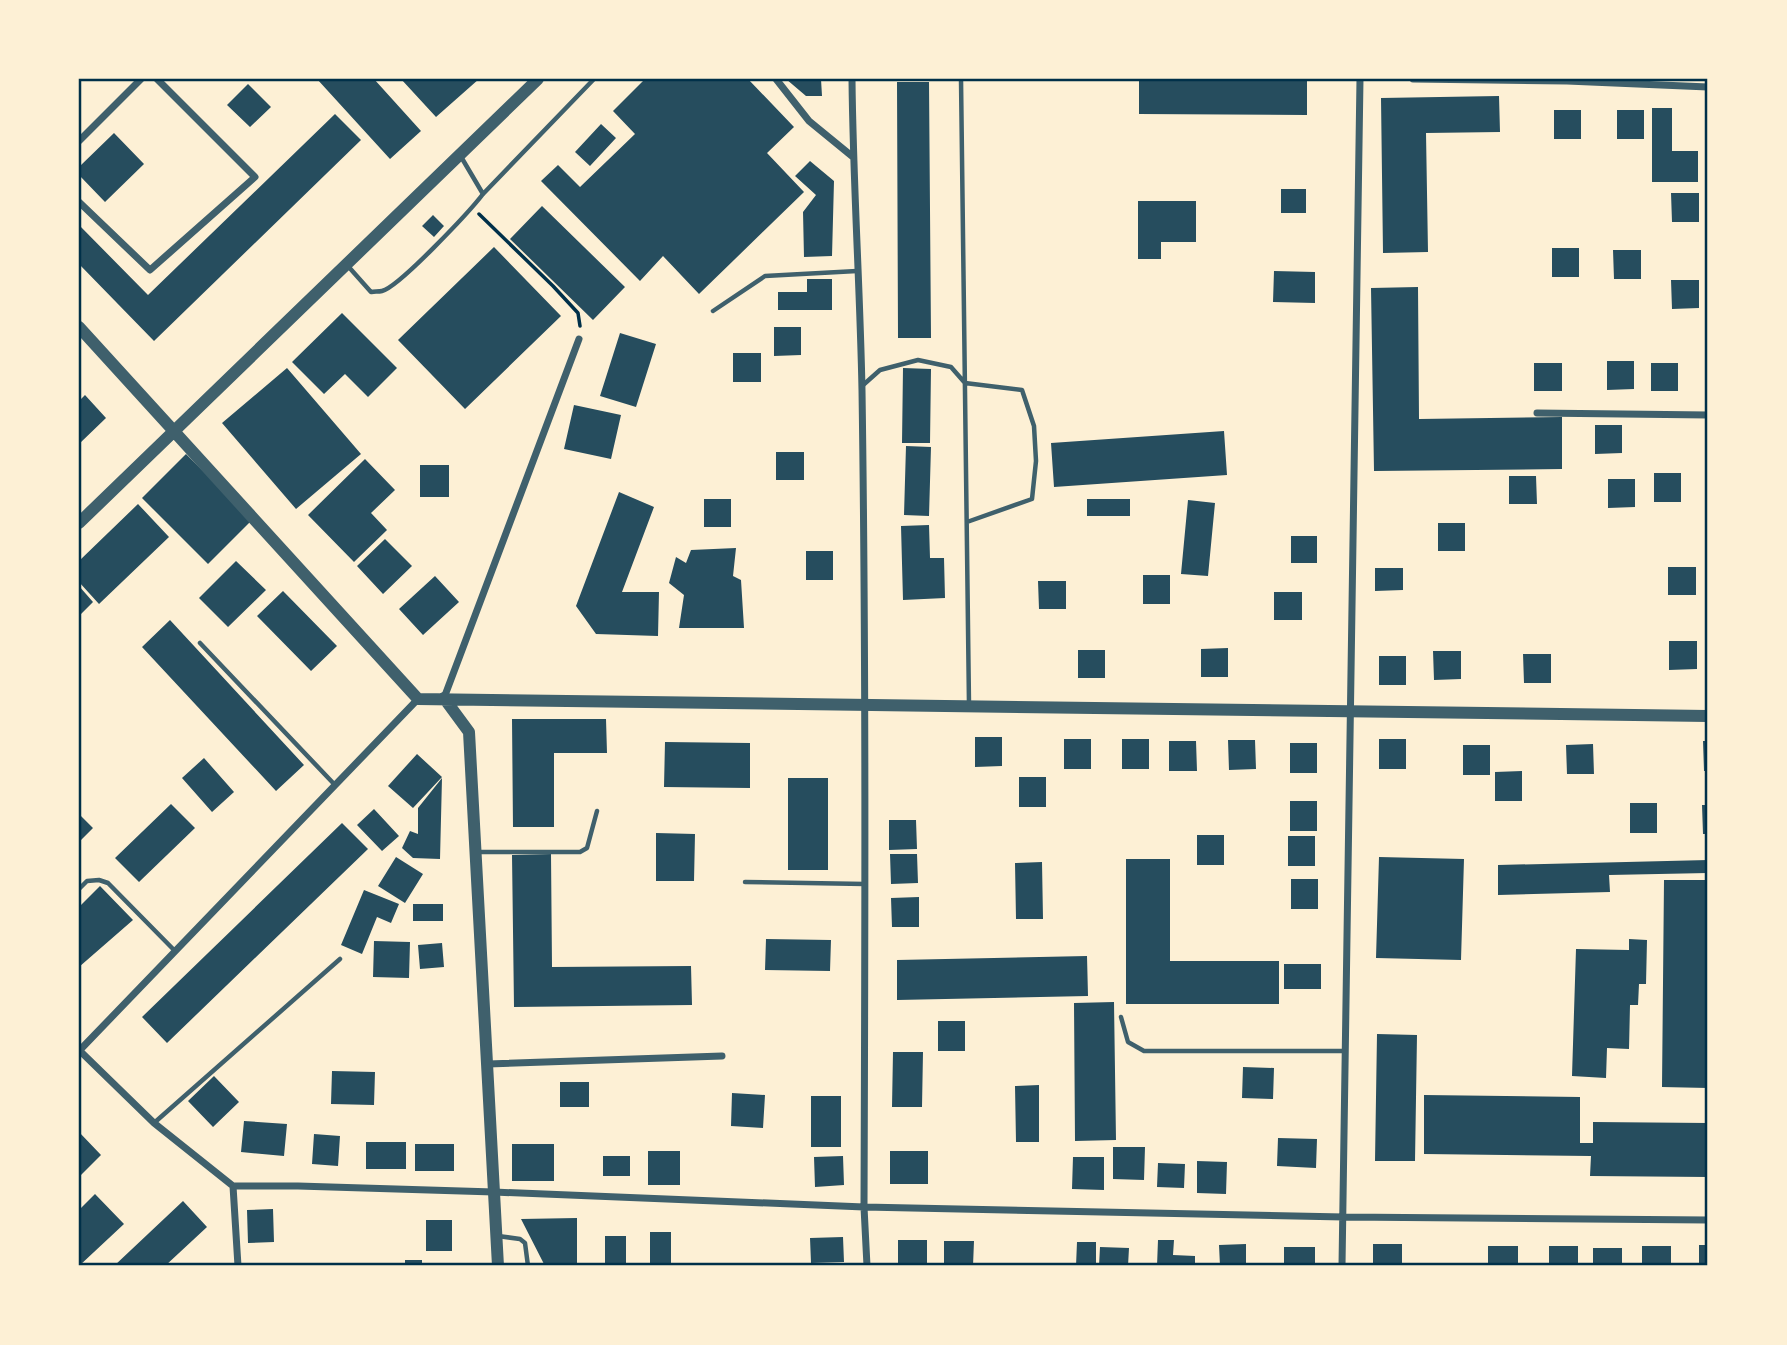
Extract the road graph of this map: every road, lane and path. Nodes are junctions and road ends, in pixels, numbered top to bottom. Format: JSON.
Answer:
{"nodes":[{"id":1,"x":141,"y":79,"type":"edge"},
{"id":2,"x":157,"y":79,"type":"edge"},
{"id":3,"x":594,"y":79,"type":"edge"},
{"id":4,"x":776,"y":79,"type":"edge"},
{"id":5,"x":852,"y":79,"type":"edge"},
{"id":6,"x":961,"y":79,"type":"edge"},
{"id":7,"x":1360,"y":79,"type":"edge"},
{"id":8,"x":1413,"y":79,"type":"edge"},
{"id":9,"x":535,"y":80,"type":"edge"},
{"id":10,"x":1708,"y":87,"type":"edge"},
{"id":11,"x":79,"y":141,"type":"edge"},
{"id":12,"x":460,"y":154,"type":"junction"},
{"id":13,"x":853,"y":158,"type":"junction"},
{"id":14,"x":483,"y":194,"type":"junction"},
{"id":15,"x":79,"y":202,"type":"edge"},
{"id":16,"x":472,"y":208,"type":"junction"},
{"id":17,"x":346,"y":264,"type":"junction"},
{"id":18,"x":857,"y":271,"type":"junction"},
{"id":19,"x":713,"y":311,"type":"dead end"},
{"id":20,"x":79,"y":327,"type":"edge"},
{"id":21,"x":579,"y":339,"type":"joint"},
{"id":22,"x":965,"y":383,"type":"junction"},
{"id":23,"x":862,"y":387,"type":"junction"},
{"id":24,"x":1538,"y":413,"type":"dead end"},
{"id":25,"x":1708,"y":415,"type":"edge"},
{"id":26,"x":175,"y":430,"type":"junction"},
{"id":27,"x":967,"y":522,"type":"junction"},
{"id":28,"x":79,"y":523,"type":"edge"},
{"id":29,"x":200,"y":643,"type":"dead end"},
{"id":30,"x":444,"y":698,"type":"junction"},
{"id":31,"x":418,"y":699,"type":"junction"},
{"id":32,"x":865,"y":705,"type":"junction"},
{"id":33,"x":969,"y":706,"type":"junction"},
{"id":34,"x":1349,"y":711,"type":"junction"},
{"id":35,"x":1708,"y":716,"type":"edge"},
{"id":36,"x":335,"y":785,"type":"junction"},
{"id":37,"x":597,"y":811,"type":"dead end"},
{"id":38,"x":476,"y":852,"type":"junction"},
{"id":39,"x":745,"y":883,"type":"dead end"},
{"id":40,"x":865,"y":884,"type":"junction"},
{"id":41,"x":79,"y":889,"type":"edge"},
{"id":42,"x":175,"y":951,"type":"junction"},
{"id":43,"x":340,"y":959,"type":"dead end"},
{"id":44,"x":1121,"y":1017,"type":"dead end"},
{"id":45,"x":79,"y":1051,"type":"edge"},
{"id":46,"x":1345,"y":1051,"type":"junction"},
{"id":47,"x":722,"y":1056,"type":"dead end"},
{"id":48,"x":488,"y":1064,"type":"junction"},
{"id":49,"x":154,"y":1122,"type":"junction"},
{"id":50,"x":233,"y":1186,"type":"junction"},
{"id":51,"x":495,"y":1192,"type":"junction"},
{"id":52,"x":864,"y":1207,"type":"junction"},
{"id":53,"x":1344,"y":1217,"type":"junction"},
{"id":54,"x":1708,"y":1220,"type":"edge"},
{"id":55,"x":497,"y":1236,"type":"junction"},
{"id":56,"x":238,"y":1266,"type":"edge"},
{"id":57,"x":498,"y":1266,"type":"edge"},
{"id":58,"x":528,"y":1266,"type":"edge"},
{"id":59,"x":867,"y":1266,"type":"edge"},
{"id":60,"x":1342,"y":1266,"type":"edge"}],
"edges":[{"from":1,"to":11,"type":"street"},
{"from":2,"to":15,"type":"street"},
{"from":3,"to":14,"type":"lane"},
{"from":4,"to":13,"type":"street"},
{"from":5,"to":13,"type":"street"},
{"from":6,"to":22,"type":"lane"},
{"from":7,"to":34,"type":"street"},
{"from":8,"to":10,"type":"street"},
{"from":9,"to":12,"type":"street"},
{"from":12,"to":14,"type":"lane"},
{"from":12,"to":17,"type":"street"},
{"from":13,"to":18,"type":"street"},
{"from":14,"to":16,"type":"lane"},
{"from":16,"to":17,"type":"lane"},
{"from":16,"to":21,"type":"path"},
{"from":17,"to":26,"type":"street"},
{"from":18,"to":19,"type":"lane"},
{"from":18,"to":23,"type":"street"},
{"from":20,"to":26,"type":"street"},
{"from":21,"to":30,"type":"street"},
{"from":22,"to":23,"type":"lane"},
{"from":22,"to":27,"type":"lane"},
{"from":22,"to":27,"type":"lane"},
{"from":23,"to":32,"type":"street"},
{"from":24,"to":25,"type":"street"},
{"from":26,"to":28,"type":"street"},
{"from":26,"to":31,"type":"street"},
{"from":27,"to":33,"type":"lane"},
{"from":29,"to":36,"type":"lane"},
{"from":30,"to":31,"type":"street"},
{"from":30,"to":32,"type":"street"},
{"from":30,"to":38,"type":"street"},
{"from":31,"to":36,"type":"street"},
{"from":32,"to":33,"type":"street"},
{"from":32,"to":40,"type":"street"},
{"from":33,"to":34,"type":"street"},
{"from":34,"to":35,"type":"street"},
{"from":34,"to":46,"type":"street"},
{"from":36,"to":42,"type":"street"},
{"from":37,"to":38,"type":"lane"},
{"from":38,"to":48,"type":"street"},
{"from":39,"to":40,"type":"lane"},
{"from":40,"to":52,"type":"street"},
{"from":41,"to":42,"type":"lane"},
{"from":42,"to":45,"type":"street"},
{"from":43,"to":49,"type":"lane"},
{"from":44,"to":46,"type":"lane"},
{"from":45,"to":49,"type":"street"},
{"from":46,"to":53,"type":"street"},
{"from":47,"to":48,"type":"street"},
{"from":48,"to":51,"type":"street"},
{"from":49,"to":50,"type":"street"},
{"from":50,"to":51,"type":"street"},
{"from":50,"to":56,"type":"street"},
{"from":51,"to":52,"type":"street"},
{"from":51,"to":55,"type":"street"},
{"from":52,"to":53,"type":"street"},
{"from":52,"to":59,"type":"street"},
{"from":53,"to":54,"type":"street"},
{"from":53,"to":60,"type":"street"},
{"from":55,"to":57,"type":"street"},
{"from":55,"to":58,"type":"lane"}]}
